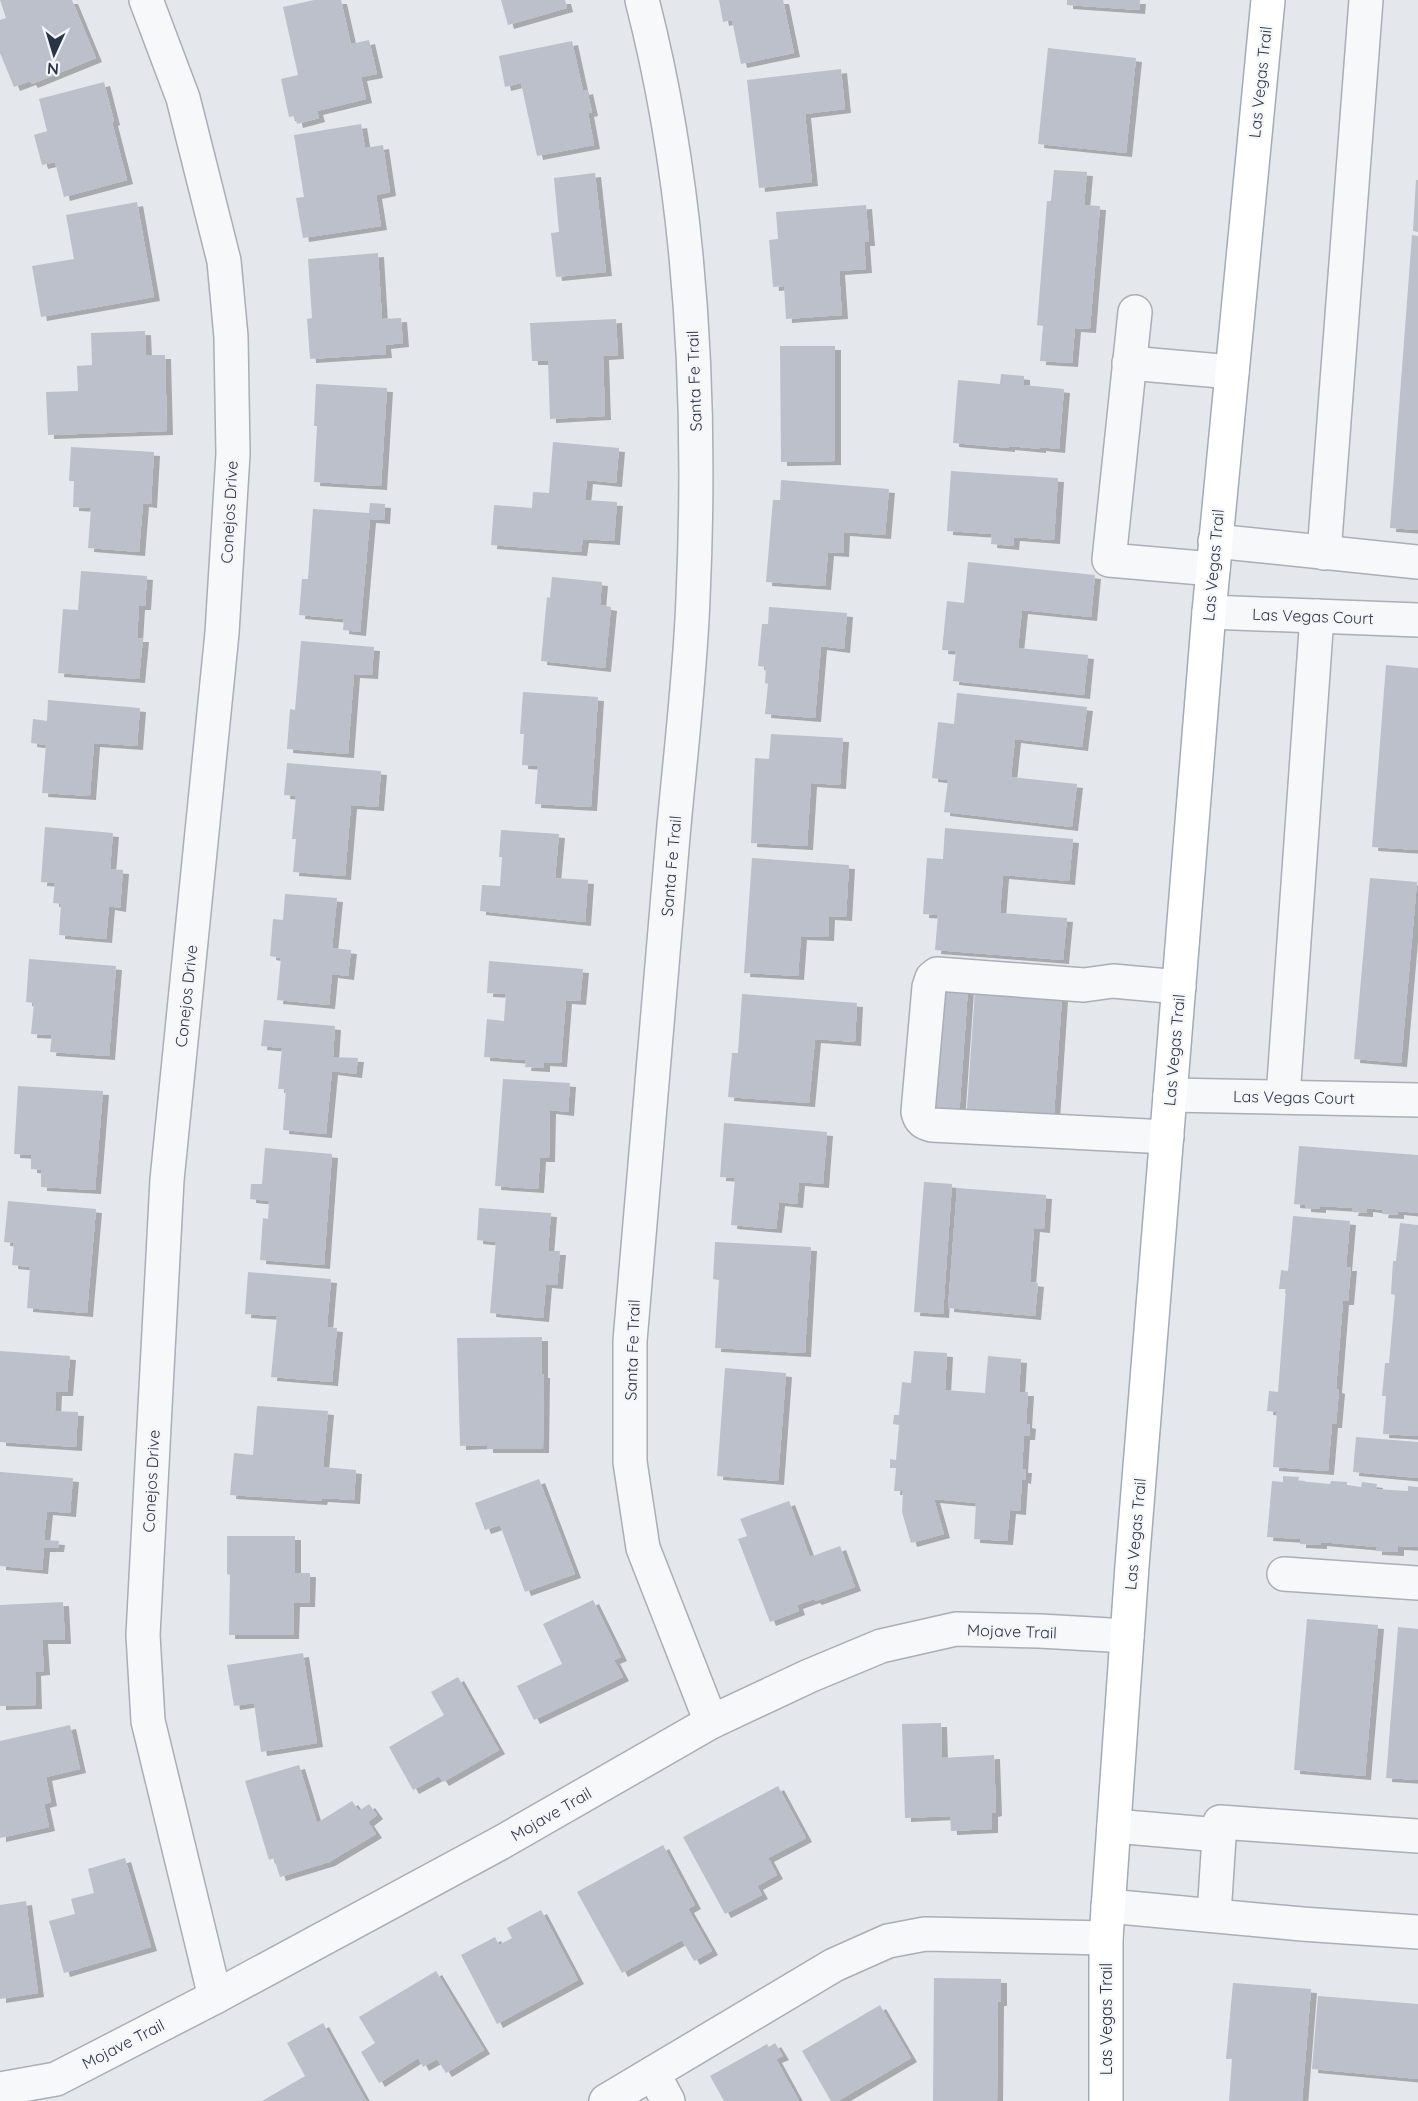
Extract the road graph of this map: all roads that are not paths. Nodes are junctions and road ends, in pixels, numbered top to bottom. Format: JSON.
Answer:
{"nodes":[{"id":1,"x":146,"y":0,"type":"edge"},
{"id":2,"x":642,"y":0,"type":"edge"},
{"id":3,"x":1268,"y":0,"type":"edge"},
{"id":4,"x":1366,"y":0,"type":"edge"},
{"id":5,"x":1135,"y":312,"type":"dead end"},
{"id":6,"x":1129,"y":363,"type":"junction"},
{"id":7,"x":1232,"y":372,"type":"junction"},
{"id":8,"x":1324,"y":553,"type":"junction"},
{"id":9,"x":1214,"y":555,"type":"junction"},
{"id":10,"x":1418,"y":562,"type":"edge"},
{"id":11,"x":1209,"y":612,"type":"junction"},
{"id":12,"x":1317,"y":616,"type":"junction"},
{"id":13,"x":1418,"y":620,"type":"edge"},
{"id":14,"x":1179,"y":987,"type":"junction"},
{"id":15,"x":1170,"y":1095,"type":"junction"},
{"id":16,"x":1283,"y":1097,"type":"junction"},
{"id":17,"x":1418,"y":1100,"type":"edge"},
{"id":18,"x":1167,"y":1137,"type":"junction"},
{"id":19,"x":1284,"y":1574,"type":"dead end"},
{"id":20,"x":1418,"y":1583,"type":"edge"},
{"id":21,"x":1127,"y":1636,"type":"junction"},
{"id":22,"x":711,"y":1722,"type":"junction"},
{"id":23,"x":1114,"y":1826,"type":"junction"},
{"id":24,"x":1219,"y":1835,"type":"junction"},
{"id":25,"x":1418,"y":1836,"type":"edge"},
{"id":26,"x":1108,"y":1905,"type":"junction"},
{"id":27,"x":1214,"y":1915,"type":"junction"},
{"id":28,"x":1418,"y":1932,"type":"edge"},
{"id":29,"x":1106,"y":1938,"type":"junction"},
{"id":30,"x":215,"y":1997,"type":"junction"},
{"id":31,"x":653,"y":2073,"type":"junction"},
{"id":32,"x":0,"y":2089,"type":"edge"},
{"id":33,"x":606,"y":2101,"type":"edge"},
{"id":34,"x":668,"y":2101,"type":"edge"},
{"id":35,"x":1106,"y":2101,"type":"edge"}],
"edges":[{"from":1,"to":30,"type":"street","name":"Conejos Drive"},
{"from":2,"to":22,"type":"street","name":"Santa Fe Trail"},
{"from":3,"to":7,"type":"main road","name":"Las Vegas Trail"},
{"from":4,"to":8,"type":"street"},
{"from":5,"to":6,"type":"street"},
{"from":6,"to":7,"type":"street"},
{"from":6,"to":9,"type":"street"},
{"from":7,"to":9,"type":"main road","name":"Las Vegas Trail"},
{"from":8,"to":9,"type":"street"},
{"from":8,"to":10,"type":"street"},
{"from":9,"to":11,"type":"main road","name":"Las Vegas Trail"},
{"from":11,"to":12,"type":"street","name":"Las Vegas Court"},
{"from":11,"to":14,"type":"main road","name":"Las Vegas Trail"},
{"from":12,"to":13,"type":"street","name":"Las Vegas Court"},
{"from":12,"to":16,"type":"street"},
{"from":14,"to":15,"type":"main road","name":"Las Vegas Trail"},
{"from":14,"to":18,"type":"street"},
{"from":15,"to":16,"type":"street","name":"Las Vegas Court"},
{"from":15,"to":18,"type":"main road","name":"Las Vegas Trail"},
{"from":16,"to":17,"type":"street","name":"Las Vegas Court"},
{"from":18,"to":21,"type":"main road","name":"Las Vegas Trail"},
{"from":19,"to":20,"type":"street"},
{"from":21,"to":22,"type":"street","name":"Mojave Trail"},
{"from":21,"to":23,"type":"main road","name":"Las Vegas Trail"},
{"from":22,"to":30,"type":"street","name":"Mojave Trail"},
{"from":23,"to":24,"type":"street"},
{"from":23,"to":26,"type":"main road","name":"Las Vegas Trail"},
{"from":24,"to":25,"type":"street"},
{"from":24,"to":27,"type":"street"},
{"from":26,"to":27,"type":"street"},
{"from":26,"to":29,"type":"main road","name":"Las Vegas Trail"},
{"from":27,"to":28,"type":"street"},
{"from":29,"to":31,"type":"street"},
{"from":29,"to":35,"type":"main road","name":"Las Vegas Trail"},
{"from":30,"to":32,"type":"street","name":"Mojave Trail"},
{"from":31,"to":33,"type":"street"},
{"from":31,"to":34,"type":"street"}]}
